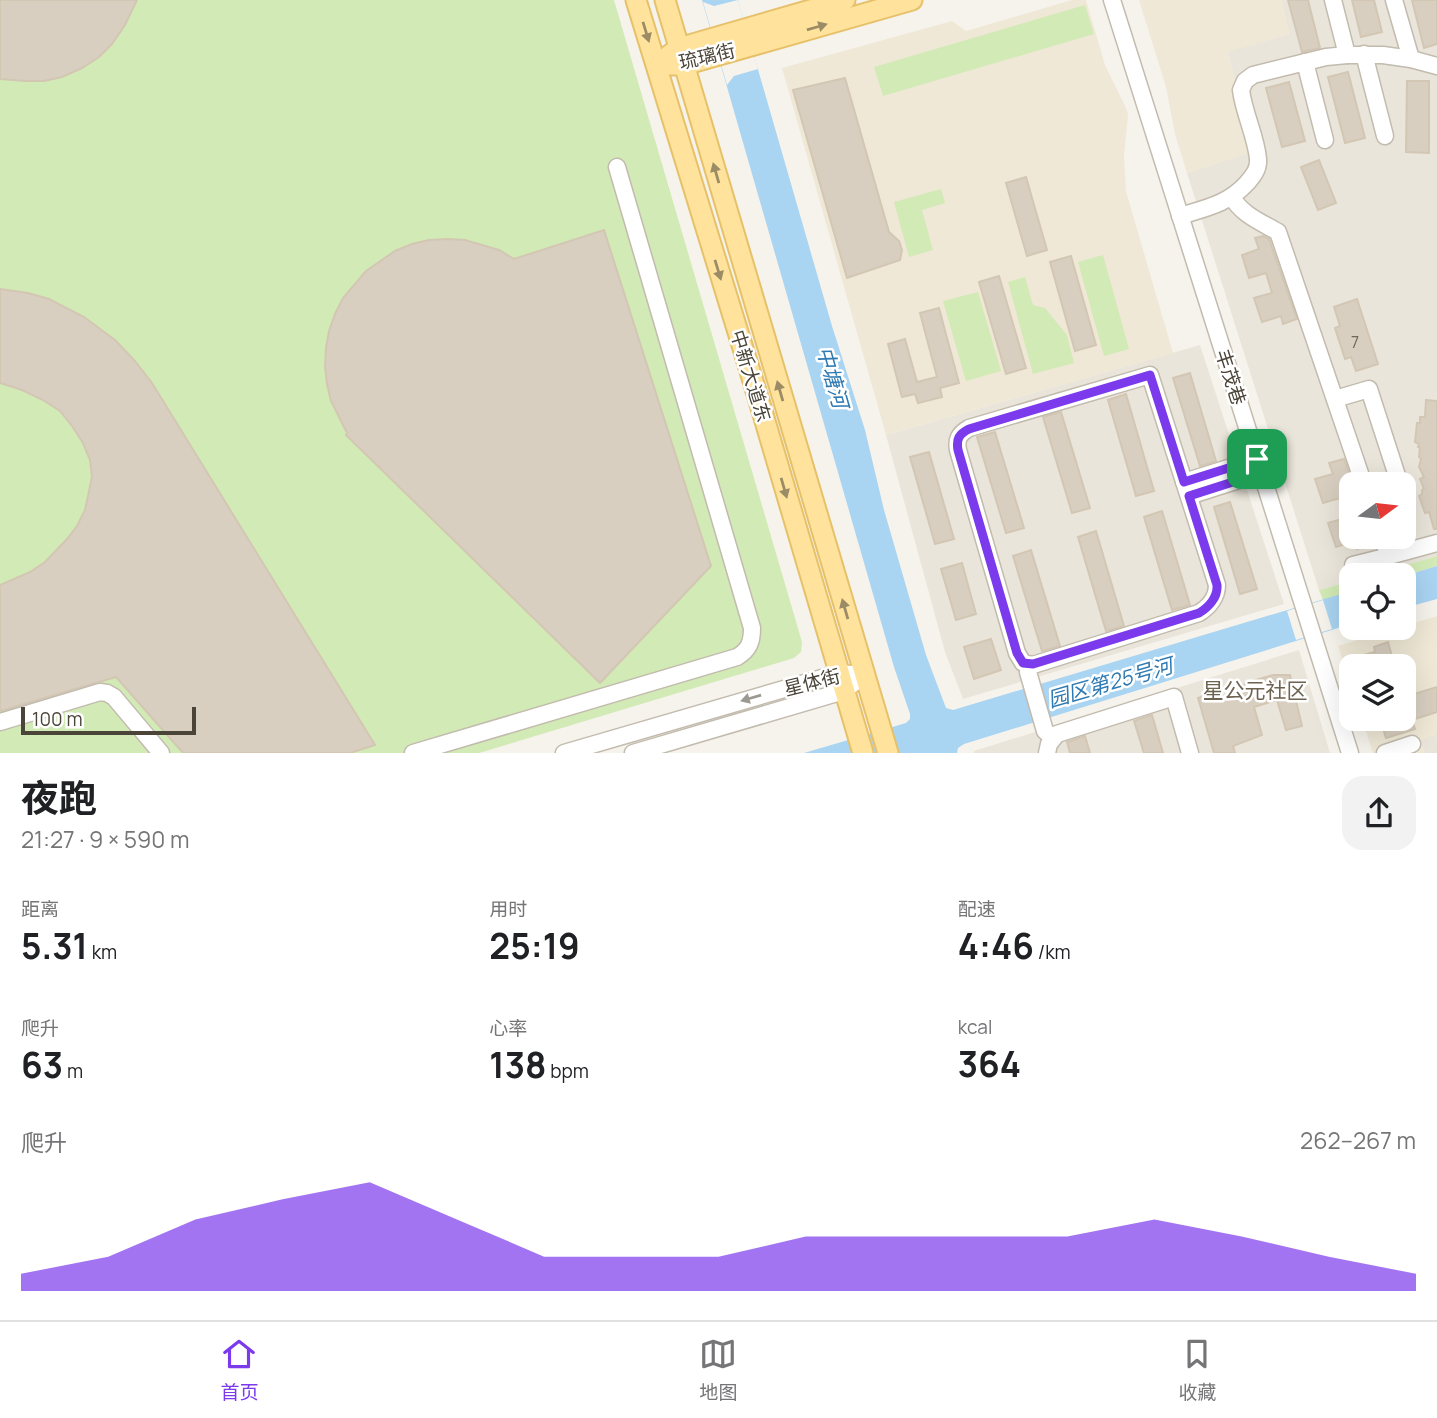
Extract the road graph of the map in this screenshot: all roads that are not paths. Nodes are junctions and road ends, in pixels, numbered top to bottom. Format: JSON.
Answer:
{"nodes":[{"id":1,"x":636,"y":0,"type":"edge"},
{"id":2,"x":665,"y":0,"type":"edge"},
{"id":3,"x":845,"y":0,"type":"edge"},
{"id":4,"x":912,"y":0,"type":"edge"},
{"id":5,"x":1112,"y":0,"type":"edge"},
{"id":6,"x":1333,"y":0,"type":"edge"},
{"id":7,"x":1394,"y":0,"type":"edge"},
{"id":8,"x":749,"y":37,"type":"junction"},
{"id":9,"x":1364,"y":54,"type":"junction"},
{"id":10,"x":1347,"y":55,"type":"junction"},
{"id":11,"x":681,"y":57,"type":"junction"},
{"id":12,"x":1411,"y":60,"type":"junction"},
{"id":13,"x":1305,"y":62,"type":"junction"},
{"id":14,"x":656,"y":64,"type":"junction"},
{"id":15,"x":1437,"y":66,"type":"edge"},
{"id":16,"x":1385,"y":136,"type":"dead end"},
{"id":17,"x":1325,"y":140,"type":"dead end"},
{"id":18,"x":617,"y":167,"type":"dead end"},
{"id":19,"x":1236,"y":198,"type":"junction"},
{"id":20,"x":1182,"y":221,"type":"junction"},
{"id":21,"x":1335,"y":399,"type":"junction"},
{"id":22,"x":1259,"y":466,"type":"junction"},
{"id":23,"x":1360,"y":472,"type":"edge"},
{"id":24,"x":1396,"y":472,"type":"edge"},
{"id":25,"x":1186,"y":489,"type":"junction"},
{"id":26,"x":1437,"y":543,"type":"edge"},
{"id":27,"x":1387,"y":550,"type":"edge"},
{"id":28,"x":1389,"y":556,"type":"junction"},
{"id":29,"x":1361,"y":563,"type":"edge"},
{"id":30,"x":1028,"y":665,"type":"junction"},
{"id":31,"x":864,"y":675,"type":"junction"},
{"id":32,"x":841,"y":682,"type":"junction"},
{"id":33,"x":0,"y":722,"type":"edge"},
{"id":34,"x":1412,"y":744,"type":"dead end"},
{"id":35,"x":1050,"y":745,"type":"edge"},
{"id":36,"x":161,"y":753,"type":"edge"},
{"id":37,"x":413,"y":753,"type":"edge"},
{"id":38,"x":564,"y":753,"type":"edge"},
{"id":39,"x":633,"y":753,"type":"edge"},
{"id":40,"x":863,"y":753,"type":"edge"},
{"id":41,"x":888,"y":753,"type":"edge"},
{"id":42,"x":1191,"y":753,"type":"edge"},
{"id":43,"x":1350,"y":753,"type":"edge"},
{"id":44,"x":1385,"y":753,"type":"edge"}],
"edges":[{"from":1,"to":14,"type":"main road","name":"中新大道东","one_way":true},
{"from":2,"to":11,"type":"main road","name":"中新大道东"},
{"from":3,"to":8,"type":"main road","name":"琉璃街"},
{"from":8,"to":4,"type":"main road","name":"琉璃街","one_way":true},
{"from":5,"to":20,"type":"street","name":"丰茂巷"},
{"from":6,"to":10,"type":"street"},
{"from":7,"to":12,"type":"street"},
{"from":8,"to":11,"type":"main road","name":"琉璃街"},
{"from":9,"to":10,"type":"street"},
{"from":9,"to":12,"type":"street"},
{"from":9,"to":16,"type":"street"},
{"from":10,"to":13,"type":"street"},
{"from":11,"to":14,"type":"main road","name":"琉璃街"},
{"from":31,"to":11,"type":"main road","name":"中新大道东","one_way":true},
{"from":12,"to":15,"type":"street"},
{"from":13,"to":17,"type":"street"},
{"from":13,"to":19,"type":"street"},
{"from":14,"to":32,"type":"main road","name":"中新大道东","one_way":true},
{"from":18,"to":37,"type":"street"},
{"from":19,"to":20,"type":"street"},
{"from":19,"to":21,"type":"street"},
{"from":20,"to":22,"type":"street","name":"丰茂巷"},
{"from":21,"to":23,"type":"street"},
{"from":21,"to":24,"type":"street"},
{"from":22,"to":25,"type":"street"},
{"from":22,"to":43,"type":"street","name":"丰茂巷"},
{"from":25,"to":30,"type":"street"},
{"from":25,"to":30,"type":"street"},
{"from":26,"to":28,"type":"street"},
{"from":27,"to":28,"type":"street"},
{"from":28,"to":29,"type":"street"},
{"from":30,"to":35,"type":"street"},
{"from":31,"to":32,"type":"street","name":"星体街"},
{"from":31,"to":41,"type":"main road","name":"中新大道东"},
{"from":32,"to":38,"type":"street","name":"星体街","one_way":true},
{"from":32,"to":39,"type":"street","name":"星体街"},
{"from":32,"to":40,"type":"main road","name":"中新大道东"},
{"from":33,"to":36,"type":"street"},
{"from":34,"to":44,"type":"street"},
{"from":35,"to":42,"type":"street"}]}
